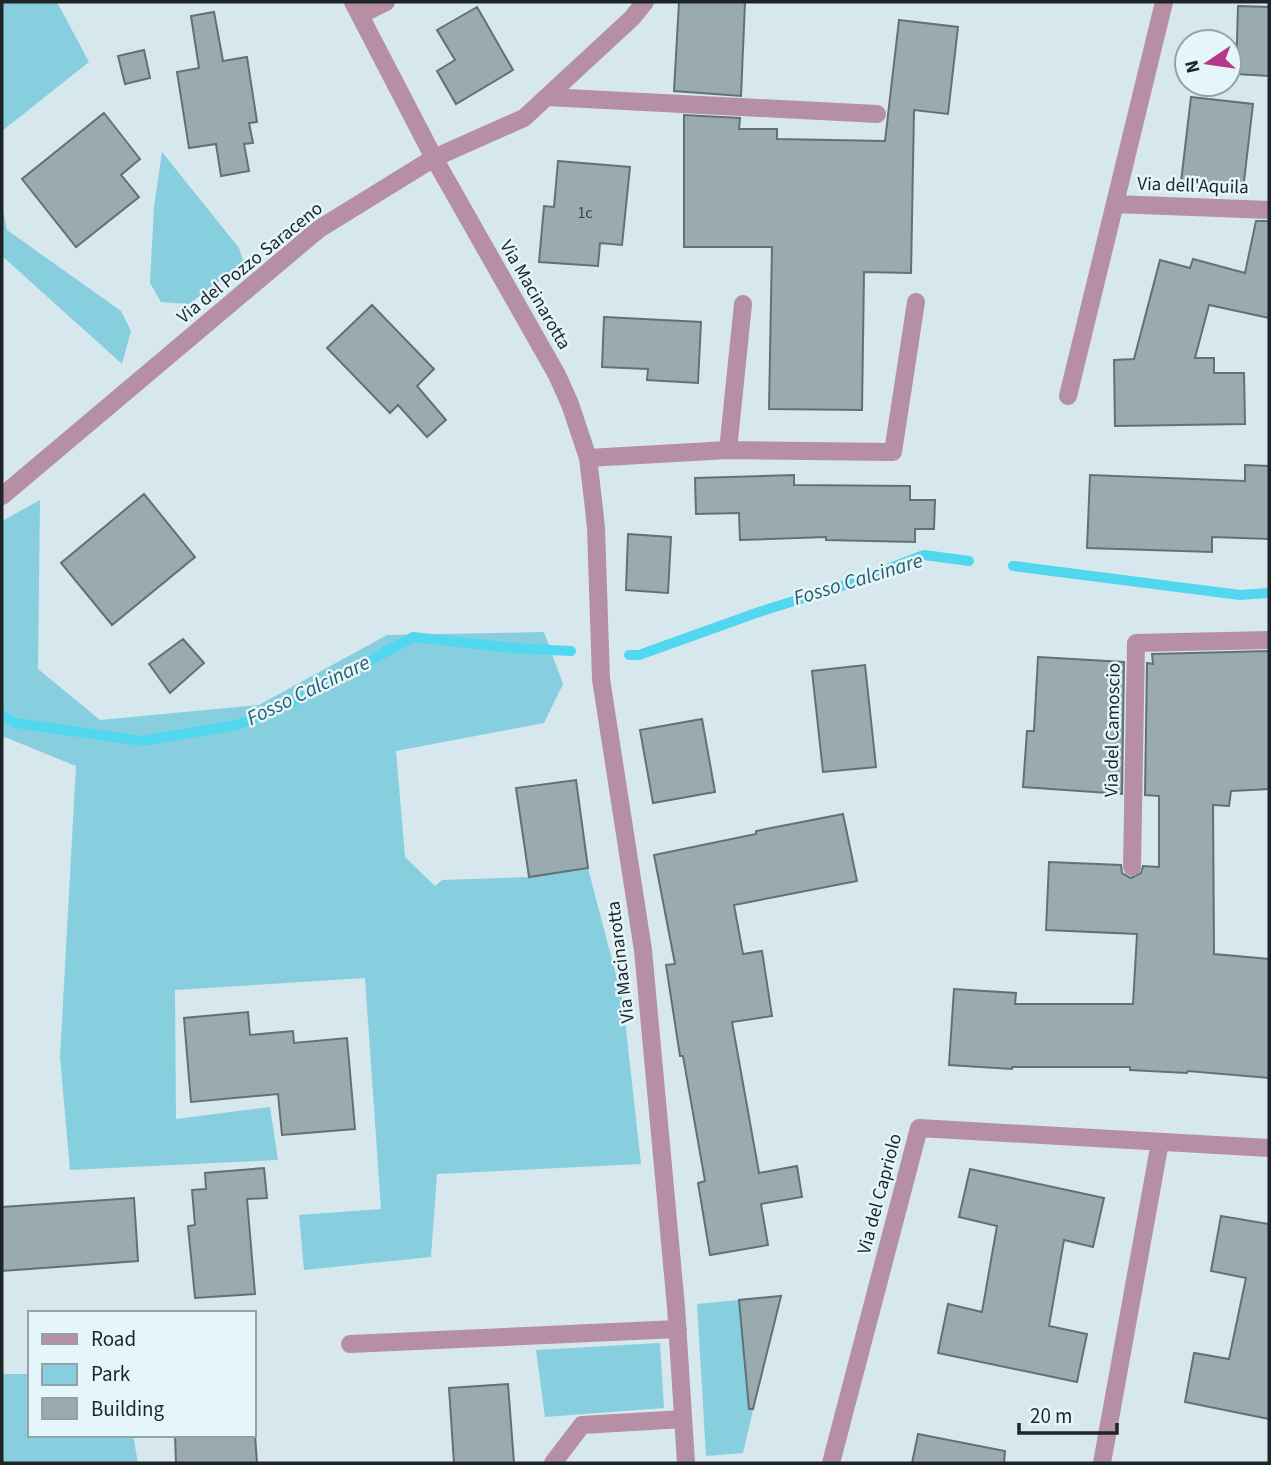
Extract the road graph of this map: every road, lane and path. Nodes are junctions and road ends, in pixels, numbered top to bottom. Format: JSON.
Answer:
{"nodes":[{"id":1,"x":386,"y":2,"type":"edge"},
{"id":2,"x":645,"y":2,"type":"edge"},
{"id":3,"x":1164,"y":2,"type":"edge"},
{"id":4,"x":357,"y":8,"type":"edge"},
{"id":5,"x":547,"y":97,"type":"junction"},
{"id":6,"x":877,"y":114,"type":"dead end"},
{"id":7,"x":434,"y":158,"type":"junction"},
{"id":8,"x":1115,"y":204,"type":"junction"},
{"id":9,"x":1269,"y":210,"type":"edge"},
{"id":10,"x":916,"y":302,"type":"dead end"},
{"id":11,"x":743,"y":304,"type":"dead end"},
{"id":12,"x":1068,"y":396,"type":"dead end"},
{"id":13,"x":728,"y":450,"type":"junction"},
{"id":14,"x":587,"y":458,"type":"junction"},
{"id":15,"x":2,"y":496,"type":"edge"},
{"id":16,"x":1269,"y":640,"type":"edge"},
{"id":17,"x":1132,"y":867,"type":"dead end"},
{"id":18,"x":1160,"y":1142,"type":"junction"},
{"id":19,"x":1269,"y":1149,"type":"edge"},
{"id":20,"x":678,"y":1329,"type":"junction"},
{"id":21,"x":350,"y":1344,"type":"dead end"},
{"id":22,"x":683,"y":1419,"type":"junction"},
{"id":23,"x":553,"y":1463,"type":"edge"},
{"id":24,"x":686,"y":1463,"type":"edge"},
{"id":25,"x":831,"y":1463,"type":"edge"},
{"id":26,"x":1102,"y":1463,"type":"edge"}],
"edges":[{"from":1,"to":4,"type":"street"},
{"from":2,"to":5,"type":"street","name":"Via del Pozzo Saraceno"},
{"from":3,"to":8,"type":"street"},
{"from":4,"to":7,"type":"street","name":"Via Macinarotta"},
{"from":5,"to":6,"type":"street"},
{"from":5,"to":7,"type":"street","name":"Via del Pozzo Saraceno"},
{"from":7,"to":14,"type":"street","name":"Via Macinarotta"},
{"from":7,"to":15,"type":"street","name":"Via del Pozzo Saraceno"},
{"from":8,"to":9,"type":"street","name":"Via dell'Aquila"},
{"from":8,"to":12,"type":"street"},
{"from":10,"to":13,"type":"street"},
{"from":11,"to":13,"type":"street"},
{"from":13,"to":14,"type":"street"},
{"from":14,"to":20,"type":"street","name":"Via Macinarotta"},
{"from":16,"to":17,"type":"street","name":"Via del Camoscio"},
{"from":18,"to":19,"type":"street","name":"Via del Capriolo"},
{"from":18,"to":25,"type":"street","name":"Via del Capriolo"},
{"from":18,"to":26,"type":"street"},
{"from":20,"to":21,"type":"street"},
{"from":20,"to":22,"type":"street","name":"Via Macinarotta"},
{"from":22,"to":23,"type":"street"},
{"from":22,"to":24,"type":"street","name":"Via Macinarotta"}]}
